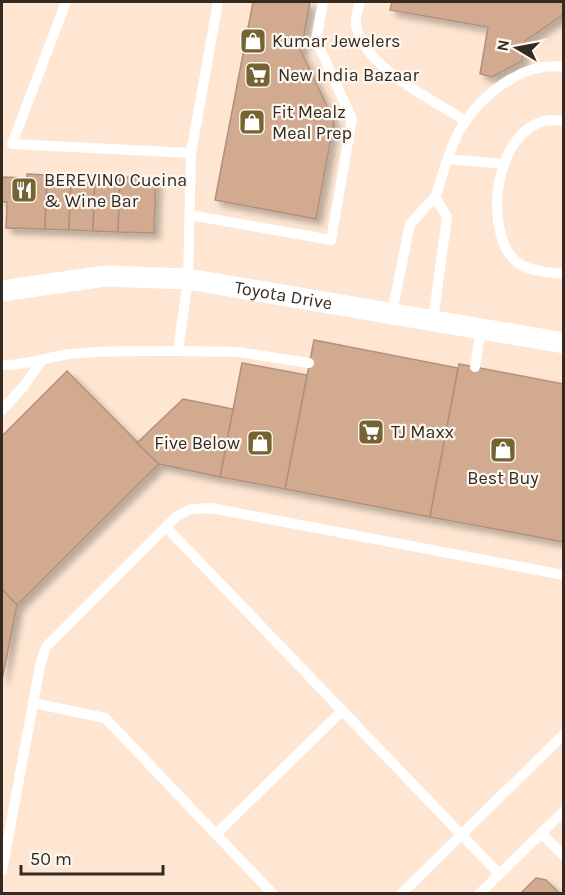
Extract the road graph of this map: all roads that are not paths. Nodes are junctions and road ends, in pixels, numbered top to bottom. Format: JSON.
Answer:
{"nodes":[{"id":1,"x":66,"y":2,"type":"edge"},
{"id":2,"x":218,"y":2,"type":"edge"},
{"id":3,"x":323,"y":2,"type":"edge"},
{"id":4,"x":360,"y":2,"type":"edge"},
{"id":5,"x":562,"y":65,"type":"edge"},
{"id":6,"x":466,"y":121,"type":"junction"},
{"id":7,"x":564,"y":121,"type":"edge"},
{"id":8,"x":192,"y":153,"type":"junction"},
{"id":9,"x":448,"y":159,"type":"junction"},
{"id":10,"x":504,"y":164,"type":"junction"},
{"id":11,"x":435,"y":197,"type":"junction"},
{"id":12,"x":190,"y":215,"type":"junction"},
{"id":13,"x":564,"y":274,"type":"edge"},
{"id":14,"x":188,"y":279,"type":"junction"},
{"id":15,"x":2,"y":291,"type":"edge"},
{"id":16,"x":392,"y":313,"type":"junction"},
{"id":17,"x":433,"y":320,"type":"junction"},
{"id":18,"x":481,"y":328,"type":"junction"},
{"id":19,"x":564,"y":343,"type":"edge"},
{"id":20,"x":178,"y":351,"type":"junction"},
{"id":21,"x":42,"y":360,"type":"junction"},
{"id":22,"x":309,"y":363,"type":"dead end"},
{"id":23,"x":2,"y":365,"type":"edge"},
{"id":24,"x":475,"y":367,"type":"dead end"},
{"id":25,"x":2,"y":410,"type":"edge"},
{"id":26,"x":166,"y":527,"type":"junction"},
{"id":27,"x":564,"y":575,"type":"edge"},
{"id":28,"x":33,"y":703,"type":"junction"},
{"id":29,"x":343,"y":710,"type":"junction"},
{"id":30,"x":564,"y":734,"type":"edge"},
{"id":31,"x":564,"y":811,"type":"edge"},
{"id":32,"x":462,"y":833,"type":"junction"},
{"id":33,"x":541,"y":833,"type":"junction"},
{"id":34,"x":216,"y":834,"type":"junction"},
{"id":35,"x":564,"y":856,"type":"edge"},
{"id":36,"x":2,"y":871,"type":"edge"},
{"id":37,"x":499,"y":874,"type":"junction"},
{"id":38,"x":273,"y":894,"type":"edge"},
{"id":39,"x":401,"y":894,"type":"edge"},
{"id":40,"x":479,"y":894,"type":"edge"}],
"edges":[{"from":1,"to":8,"type":"lane"},
{"from":2,"to":8,"type":"lane"},
{"from":3,"to":12,"type":"lane"},
{"from":4,"to":6,"type":"lane"},
{"from":5,"to":6,"type":"lane"},
{"from":6,"to":9,"type":"lane"},
{"from":7,"to":10,"type":"lane"},
{"from":8,"to":12,"type":"lane"},
{"from":9,"to":10,"type":"lane"},
{"from":9,"to":11,"type":"lane"},
{"from":10,"to":13,"type":"lane"},
{"from":11,"to":16,"type":"lane"},
{"from":11,"to":17,"type":"lane"},
{"from":12,"to":14,"type":"lane"},
{"from":14,"to":15,"type":"street","name":"Toyota Drive"},
{"from":14,"to":16,"type":"street","name":"Toyota Drive"},
{"from":14,"to":20,"type":"lane"},
{"from":16,"to":17,"type":"street","name":"Toyota Drive"},
{"from":17,"to":18,"type":"street","name":"Toyota Drive"},
{"from":18,"to":19,"type":"street","name":"Toyota Drive"},
{"from":18,"to":24,"type":"lane"},
{"from":20,"to":21,"type":"lane"},
{"from":20,"to":22,"type":"lane"},
{"from":21,"to":23,"type":"lane"},
{"from":21,"to":25,"type":"lane"},
{"from":26,"to":27,"type":"lane"},
{"from":26,"to":28,"type":"lane"},
{"from":26,"to":29,"type":"lane"},
{"from":28,"to":34,"type":"lane"},
{"from":28,"to":36,"type":"lane"},
{"from":29,"to":32,"type":"lane"},
{"from":29,"to":34,"type":"lane"},
{"from":30,"to":32,"type":"lane"},
{"from":31,"to":33,"type":"lane"},
{"from":32,"to":37,"type":"lane"},
{"from":32,"to":39,"type":"lane"},
{"from":33,"to":35,"type":"lane"},
{"from":33,"to":37,"type":"lane"},
{"from":34,"to":38,"type":"lane"},
{"from":37,"to":40,"type":"lane"}]}
